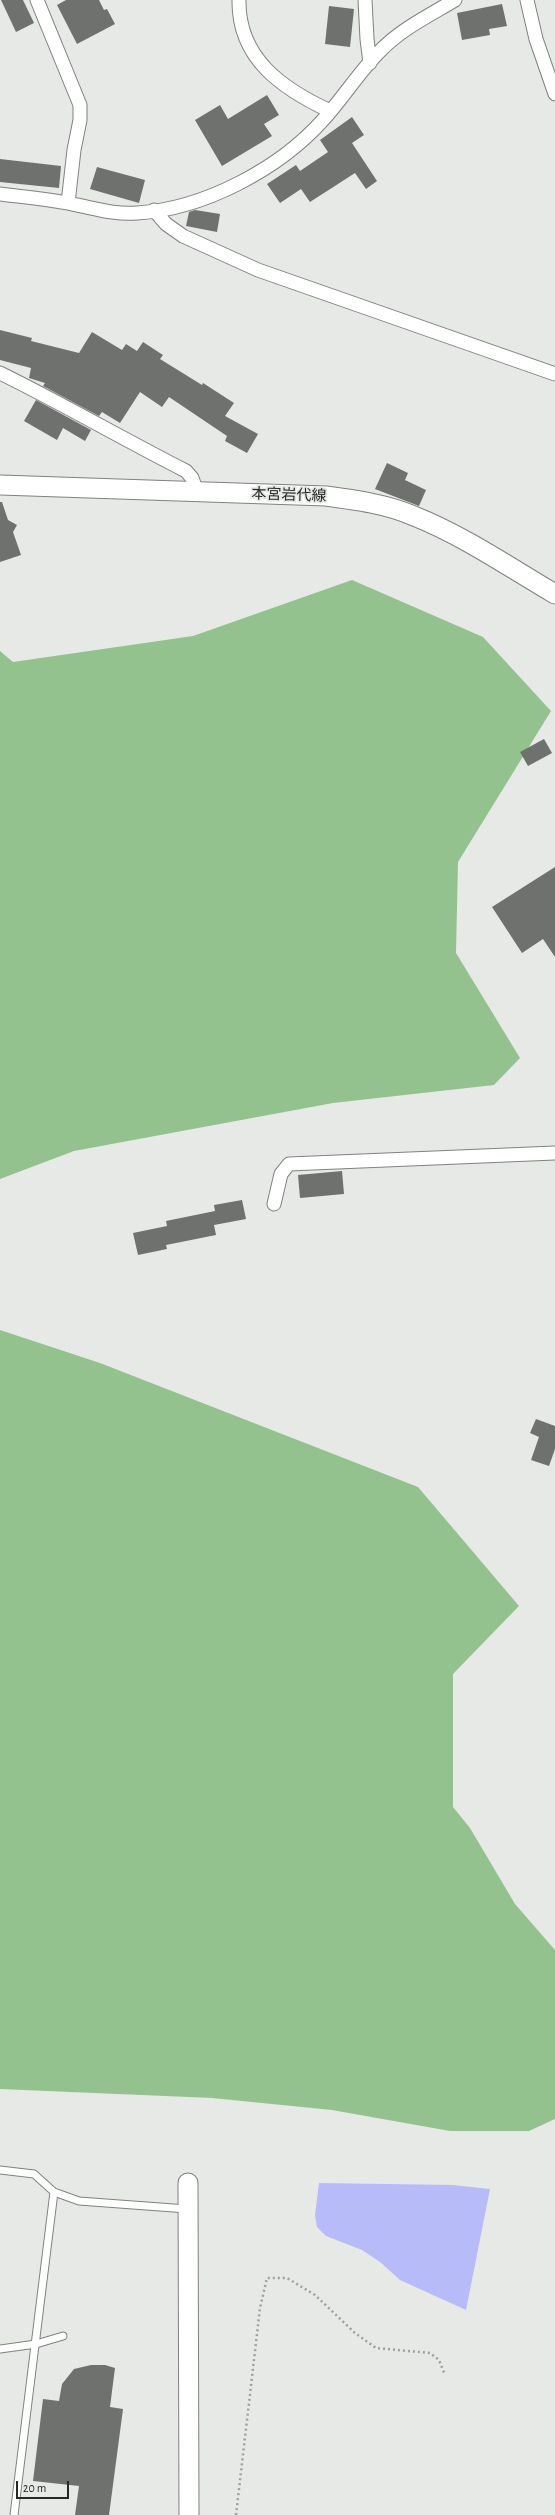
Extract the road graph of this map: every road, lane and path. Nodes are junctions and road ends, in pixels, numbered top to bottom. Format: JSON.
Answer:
{"nodes":[{"id":1,"x":37,"y":0,"type":"edge"},
{"id":2,"x":239,"y":0,"type":"edge"},
{"id":3,"x":365,"y":0,"type":"edge"},
{"id":4,"x":455,"y":0,"type":"edge"},
{"id":5,"x":527,"y":0,"type":"edge"},
{"id":6,"x":370,"y":62,"type":"junction"},
{"id":7,"x":555,"y":94,"type":"edge"},
{"id":8,"x":330,"y":111,"type":"junction"},
{"id":9,"x":0,"y":194,"type":"edge"},
{"id":10,"x":68,"y":203,"type":"junction"},
{"id":11,"x":154,"y":210,"type":"junction"},
{"id":12,"x":0,"y":373,"type":"edge"},
{"id":13,"x":555,"y":374,"type":"edge"},
{"id":14,"x":0,"y":485,"type":"edge"},
{"id":15,"x":197,"y":492,"type":"junction"},
{"id":16,"x":555,"y":594,"type":"edge"},
{"id":17,"x":555,"y":1153,"type":"edge"},
{"id":18,"x":274,"y":1204,"type":"dead end"},
{"id":19,"x":0,"y":2170,"type":"edge"},
{"id":20,"x":188,"y":2183,"type":"dead end"},
{"id":21,"x":54,"y":2192,"type":"junction"},
{"id":22,"x":188,"y":2209,"type":"junction"},
{"id":23,"x":63,"y":2336,"type":"dead end"},
{"id":24,"x":36,"y":2344,"type":"junction"},
{"id":25,"x":0,"y":2349,"type":"edge"},
{"id":26,"x":445,"y":2375,"type":"dead end"},
{"id":27,"x":14,"y":2515,"type":"edge"},
{"id":28,"x":189,"y":2515,"type":"edge"},
{"id":29,"x":236,"y":2515,"type":"edge"}],
"edges":[{"from":1,"to":10,"type":"street"},
{"from":2,"to":8,"type":"street"},
{"from":3,"to":6,"type":"street"},
{"from":4,"to":6,"type":"street"},
{"from":5,"to":7,"type":"street"},
{"from":6,"to":8,"type":"street"},
{"from":8,"to":11,"type":"street"},
{"from":9,"to":10,"type":"street"},
{"from":10,"to":11,"type":"street"},
{"from":11,"to":13,"type":"street"},
{"from":12,"to":15,"type":"street"},
{"from":14,"to":15,"type":"main road","name":"本宮岩代線"},
{"from":15,"to":16,"type":"main road","name":"本宮岩代線"},
{"from":17,"to":18,"type":"street"},
{"from":19,"to":21,"type":"lane"},
{"from":20,"to":22,"type":"main road"},
{"from":21,"to":22,"type":"lane"},
{"from":21,"to":24,"type":"lane"},
{"from":22,"to":28,"type":"main road"},
{"from":23,"to":24,"type":"lane"},
{"from":24,"to":25,"type":"lane"},
{"from":24,"to":27,"type":"lane"},
{"from":26,"to":29,"type":"path"}]}
